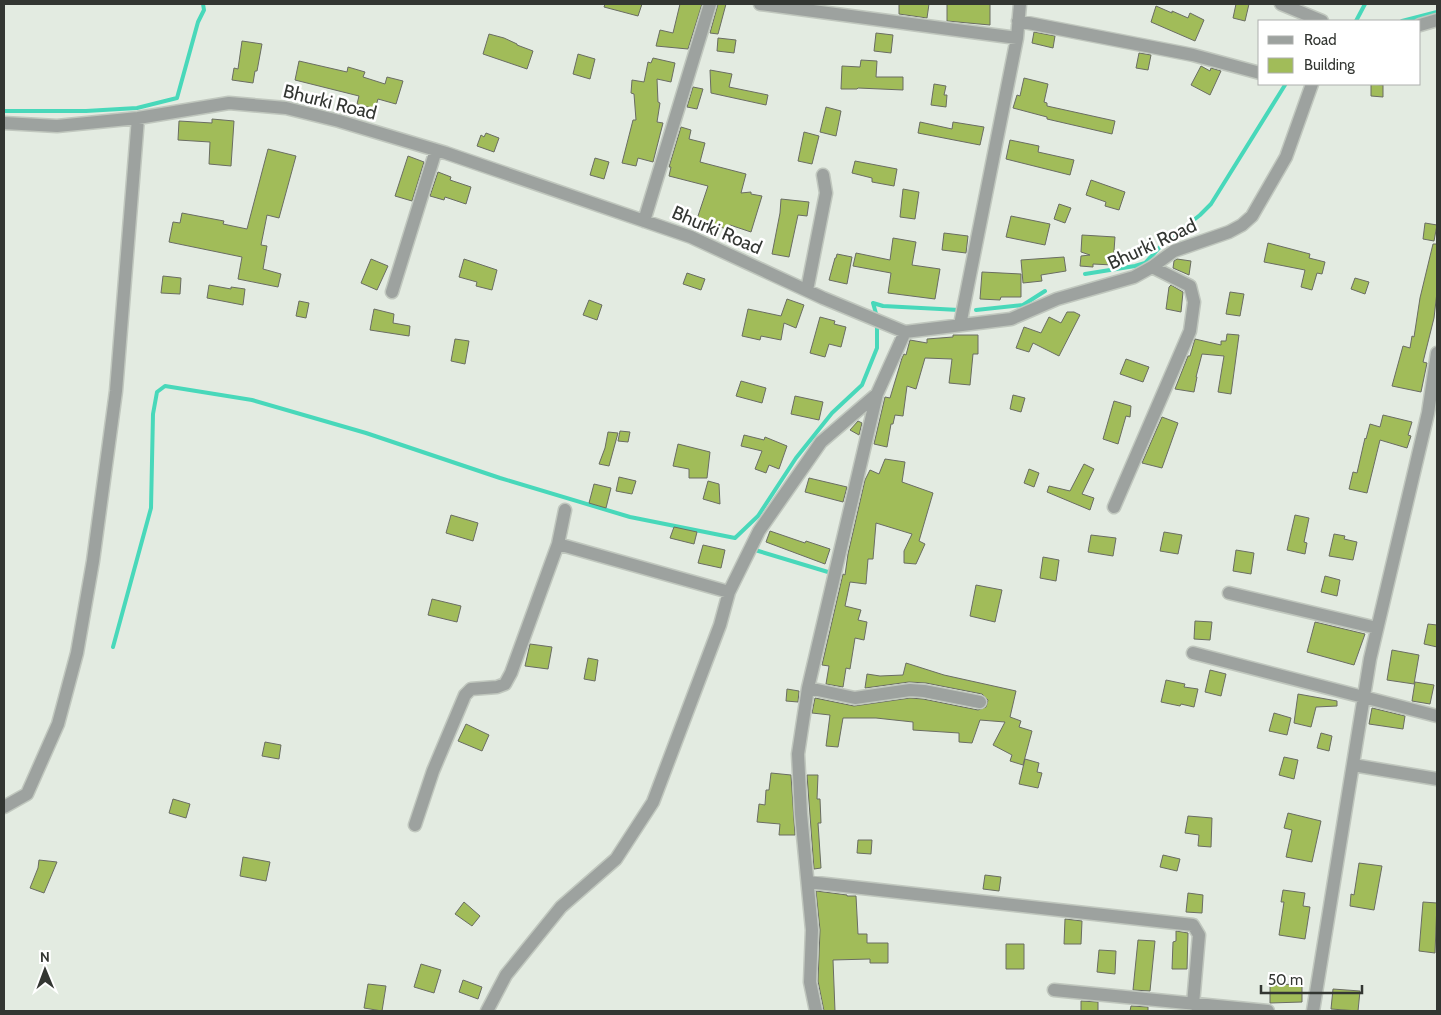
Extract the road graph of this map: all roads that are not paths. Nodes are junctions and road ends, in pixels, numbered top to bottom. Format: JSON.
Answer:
{"nodes":[{"id":1,"x":710,"y":4,"type":"edge"},
{"id":2,"x":760,"y":4,"type":"edge"},
{"id":3,"x":1020,"y":4,"type":"edge"},
{"id":4,"x":1281,"y":4,"type":"edge"},
{"id":5,"x":1320,"y":20,"type":"edge"},
{"id":6,"x":1437,"y":20,"type":"edge"},
{"id":7,"x":1018,"y":21,"type":"junction"},
{"id":8,"x":1421,"y":25,"type":"edge"},
{"id":9,"x":1017,"y":38,"type":"junction"},
{"id":10,"x":1258,"y":72,"type":"edge"},
{"id":11,"x":1308,"y":85,"type":"edge"},
{"id":12,"x":138,"y":118,"type":"junction"},
{"id":13,"x":4,"y":123,"type":"edge"},
{"id":14,"x":436,"y":150,"type":"junction"},
{"id":15,"x":823,"y":175,"type":"dead end"},
{"id":16,"x":644,"y":221,"type":"junction"},
{"id":17,"x":1152,"y":267,"type":"junction"},
{"id":18,"x":807,"y":290,"type":"junction"},
{"id":19,"x":392,"y":292,"type":"dead end"},
{"id":20,"x":960,"y":325,"type":"junction"},
{"id":21,"x":905,"y":332,"type":"junction"},
{"id":22,"x":1437,"y":354,"type":"edge"},
{"id":23,"x":877,"y":394,"type":"junction"},
{"id":24,"x":1114,"y":506,"type":"dead end"},
{"id":25,"x":565,"y":510,"type":"dead end"},
{"id":26,"x":558,"y":544,"type":"junction"},
{"id":27,"x":729,"y":592,"type":"junction"},
{"id":28,"x":1229,"y":593,"type":"dead end"},
{"id":29,"x":1377,"y":628,"type":"junction"},
{"id":30,"x":1194,"y":653,"type":"dead end"},
{"id":31,"x":808,"y":688,"type":"junction"},
{"id":32,"x":1364,"y":698,"type":"junction"},
{"id":33,"x":980,"y":702,"type":"dead end"},
{"id":34,"x":1437,"y":716,"type":"edge"},
{"id":35,"x":1353,"y":765,"type":"junction"},
{"id":36,"x":1437,"y":780,"type":"edge"},
{"id":37,"x":4,"y":807,"type":"edge"},
{"id":38,"x":415,"y":825,"type":"dead end"},
{"id":39,"x":808,"y":882,"type":"junction"},
{"id":40,"x":1054,"y":990,"type":"dead end"},
{"id":41,"x":1193,"y":1004,"type":"junction"},
{"id":42,"x":488,"y":1011,"type":"edge"},
{"id":43,"x":816,"y":1011,"type":"edge"},
{"id":44,"x":1268,"y":1011,"type":"edge"},
{"id":45,"x":1313,"y":1011,"type":"edge"}],
"edges":[{"from":1,"to":16,"type":"street"},
{"from":2,"to":9,"type":"street"},
{"from":3,"to":7,"type":"street"},
{"from":4,"to":5,"type":"street"},
{"from":6,"to":8,"type":"street"},
{"from":7,"to":9,"type":"street"},
{"from":7,"to":10,"type":"street"},
{"from":9,"to":20,"type":"street"},
{"from":11,"to":17,"type":"street","name":"Bhurki Road"},
{"from":12,"to":13,"type":"street","name":"Bhurki Road"},
{"from":12,"to":14,"type":"street","name":"Bhurki Road"},
{"from":12,"to":37,"type":"street"},
{"from":14,"to":16,"type":"street","name":"Bhurki Road"},
{"from":14,"to":19,"type":"street"},
{"from":15,"to":18,"type":"street"},
{"from":16,"to":18,"type":"street","name":"Bhurki Road"},
{"from":17,"to":20,"type":"street","name":"Bhurki Road"},
{"from":17,"to":24,"type":"street"},
{"from":18,"to":21,"type":"street","name":"Bhurki Road"},
{"from":20,"to":21,"type":"street","name":"Bhurki Road"},
{"from":21,"to":23,"type":"street"},
{"from":22,"to":29,"type":"street"},
{"from":23,"to":27,"type":"street"},
{"from":23,"to":31,"type":"street"},
{"from":25,"to":26,"type":"street"},
{"from":26,"to":27,"type":"street"},
{"from":26,"to":38,"type":"street"},
{"from":27,"to":42,"type":"street"},
{"from":28,"to":29,"type":"street"},
{"from":29,"to":32,"type":"street"},
{"from":30,"to":32,"type":"street"},
{"from":31,"to":33,"type":"street"},
{"from":31,"to":39,"type":"street"},
{"from":32,"to":34,"type":"street"},
{"from":32,"to":35,"type":"street"},
{"from":35,"to":36,"type":"street"},
{"from":35,"to":45,"type":"street"},
{"from":39,"to":41,"type":"street"},
{"from":39,"to":43,"type":"street"},
{"from":40,"to":41,"type":"street"},
{"from":41,"to":44,"type":"street"}]}
